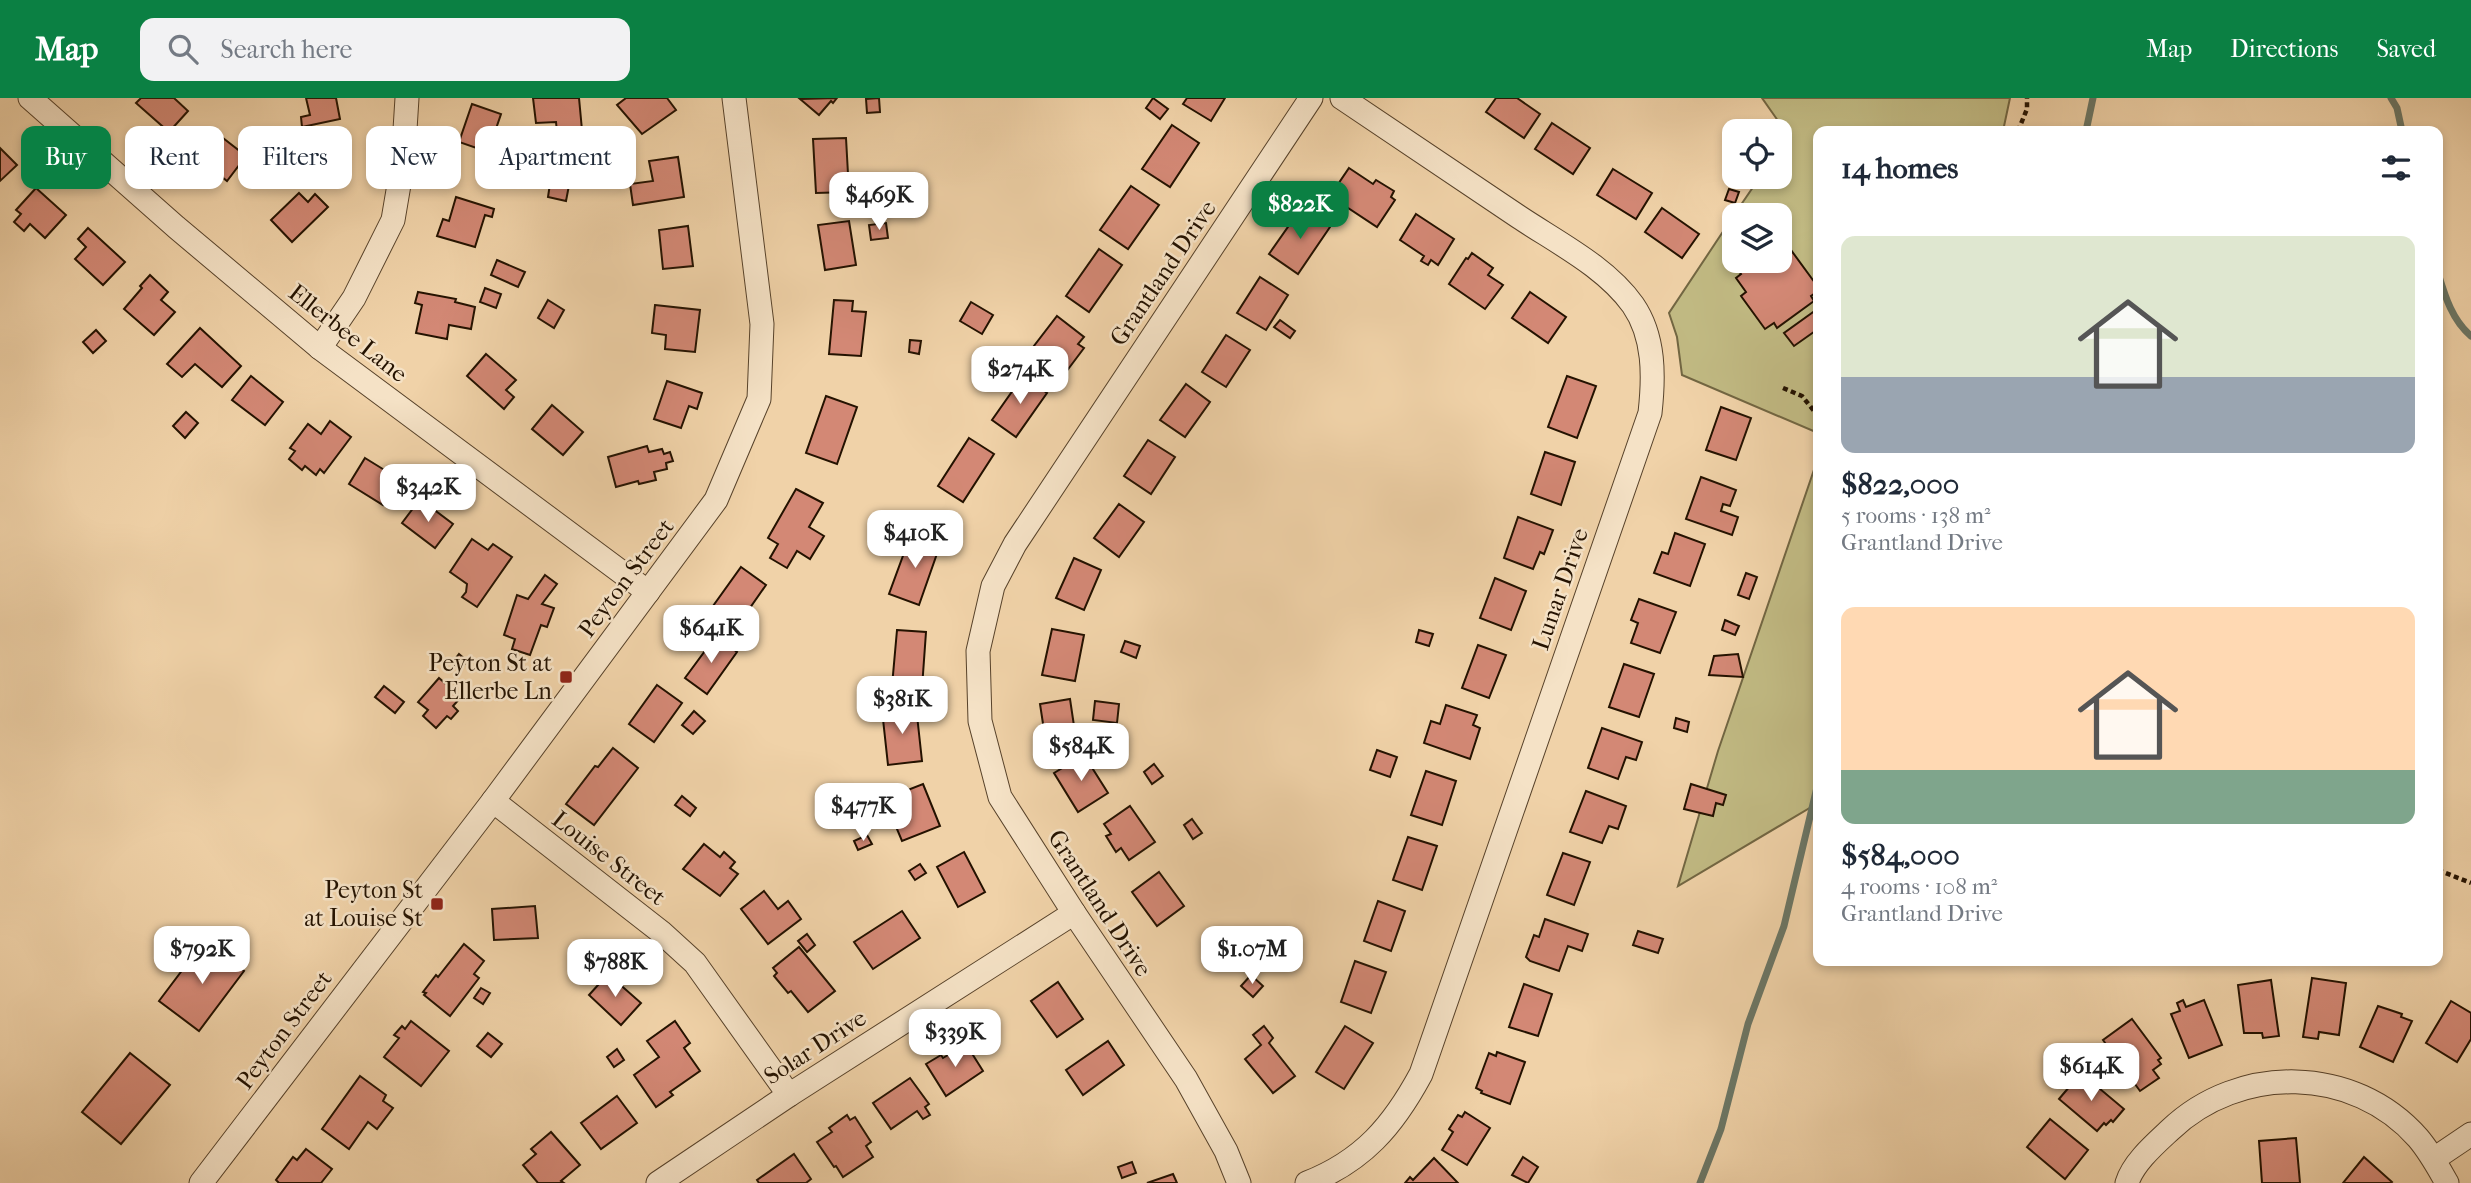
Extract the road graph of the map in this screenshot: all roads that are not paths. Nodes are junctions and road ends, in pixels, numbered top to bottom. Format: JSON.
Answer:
{"nodes":[{"id":1,"x":30,"y":98,"type":"edge"},
{"id":2,"x":407,"y":98,"type":"edge"},
{"id":3,"x":734,"y":98,"type":"edge"},
{"id":4,"x":1311,"y":98,"type":"edge"},
{"id":5,"x":1342,"y":98,"type":"edge"},
{"id":6,"x":320,"y":348,"type":"junction"},
{"id":7,"x":648,"y":592,"type":"junction"},
{"id":8,"x":493,"y":801,"type":"junction"},
{"id":9,"x":1074,"y":913,"type":"junction"},
{"id":10,"x":789,"y":1095,"type":"junction"},
{"id":11,"x":2471,"y":1134,"type":"edge"},
{"id":12,"x":2434,"y":1159,"type":"junction"},
{"id":13,"x":201,"y":1183,"type":"edge"},
{"id":14,"x":658,"y":1183,"type":"edge"},
{"id":15,"x":1239,"y":1183,"type":"edge"},
{"id":16,"x":1307,"y":1183,"type":"edge"},
{"id":17,"x":2127,"y":1183,"type":"edge"},
{"id":18,"x":2447,"y":1183,"type":"edge"}],
"edges":[{"from":1,"to":6,"type":"street","name":"Ellerbee Lane"},
{"from":2,"to":6,"type":"street"},
{"from":3,"to":7,"type":"street","name":"Peyton Street"},
{"from":4,"to":9,"type":"street","name":"Grantland Drive"},
{"from":5,"to":16,"type":"street","name":"Lunar Drive"},
{"from":6,"to":7,"type":"street","name":"Ellerbee Lane"},
{"from":7,"to":8,"type":"street","name":"Peyton Street"},
{"from":8,"to":10,"type":"street","name":"Louise Street"},
{"from":8,"to":13,"type":"street","name":"Peyton Street"},
{"from":9,"to":10,"type":"street","name":"Solar Drive"},
{"from":9,"to":15,"type":"street","name":"Grantland Drive"},
{"from":10,"to":14,"type":"street","name":"Solar Drive"},
{"from":11,"to":12,"type":"street"},
{"from":12,"to":17,"type":"street"},
{"from":12,"to":18,"type":"street"}]}
